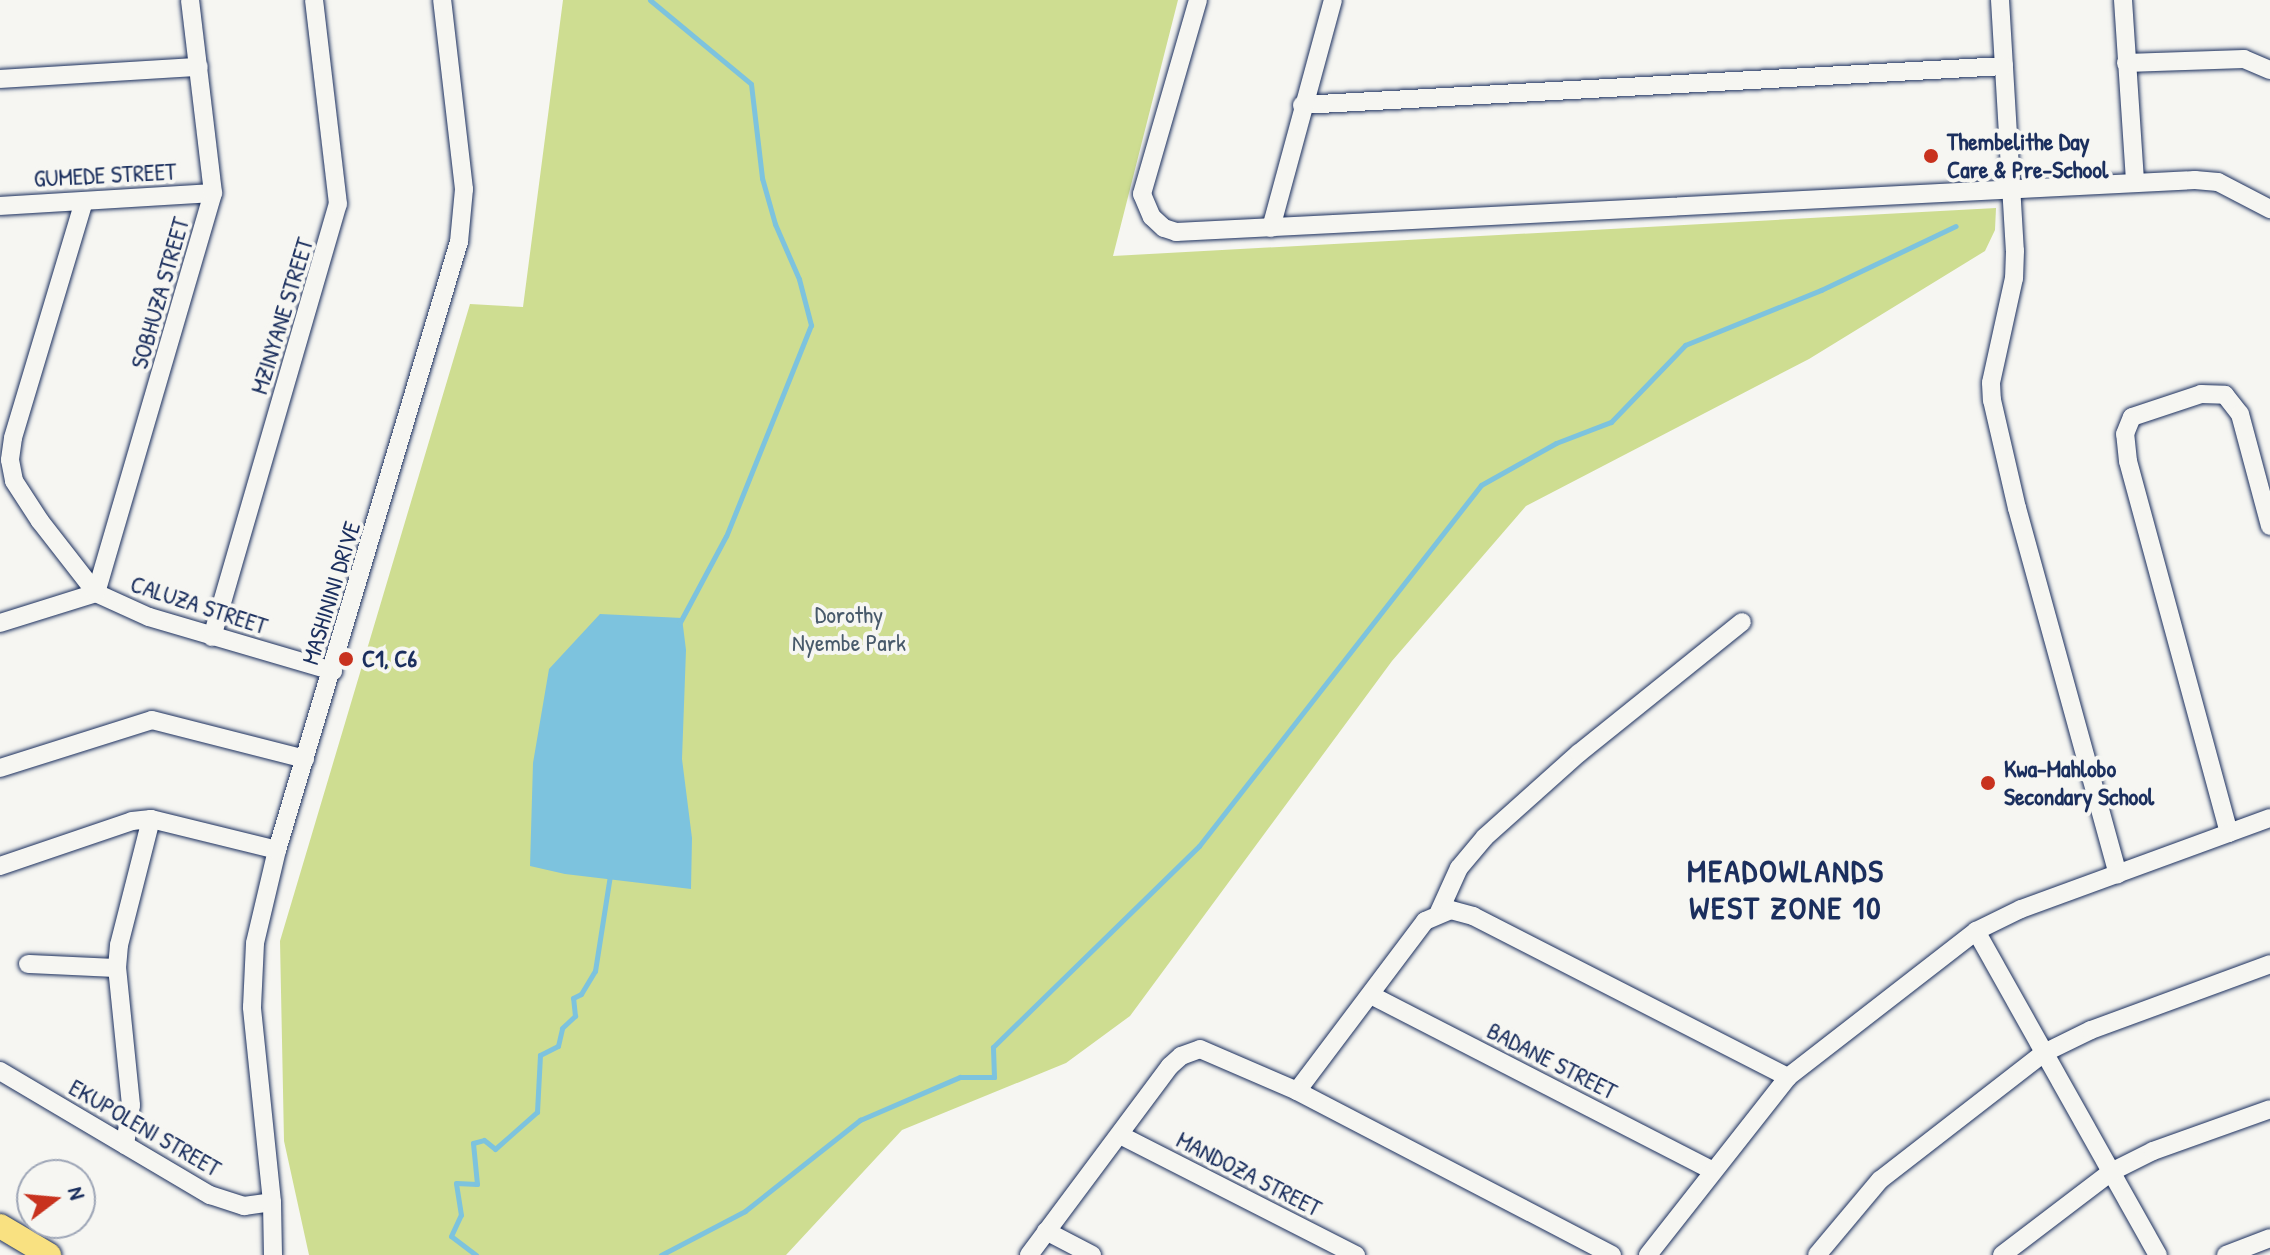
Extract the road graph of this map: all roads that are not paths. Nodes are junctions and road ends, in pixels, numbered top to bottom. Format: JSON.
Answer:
{"nodes":[{"id":1,"x":190,"y":0,"type":"edge"},
{"id":2,"x":314,"y":0,"type":"edge"},
{"id":3,"x":442,"y":0,"type":"edge"},
{"id":4,"x":1198,"y":0,"type":"edge"},
{"id":5,"x":1333,"y":0,"type":"edge"},
{"id":6,"x":2000,"y":0,"type":"edge"},
{"id":7,"x":2123,"y":0,"type":"edge"},
{"id":8,"x":2126,"y":63,"type":"junction"},
{"id":9,"x":2004,"y":66,"type":"junction"},
{"id":10,"x":199,"y":67,"type":"junction"},
{"id":11,"x":2270,"y":70,"type":"edge"},
{"id":12,"x":0,"y":79,"type":"edge"},
{"id":13,"x":1302,"y":105,"type":"junction"},
{"id":14,"x":2135,"y":183,"type":"junction"},
{"id":15,"x":2010,"y":188,"type":"junction"},
{"id":16,"x":213,"y":193,"type":"junction"},
{"id":17,"x":84,"y":201,"type":"junction"},
{"id":18,"x":0,"y":206,"type":"edge"},
{"id":19,"x":2270,"y":209,"type":"edge"},
{"id":20,"x":1271,"y":228,"type":"junction"},
{"id":21,"x":2270,"y":526,"type":"edge"},
{"id":22,"x":96,"y":593,"type":"junction"},
{"id":23,"x":1742,"y":622,"type":"dead end"},
{"id":24,"x":0,"y":623,"type":"edge"},
{"id":25,"x":212,"y":637,"type":"junction"},
{"id":26,"x":333,"y":671,"type":"junction"},
{"id":27,"x":305,"y":759,"type":"junction"},
{"id":28,"x":0,"y":768,"type":"edge"},
{"id":29,"x":2270,"y":818,"type":"edge"},
{"id":30,"x":151,"y":819,"type":"junction"},
{"id":31,"x":2229,"y":833,"type":"junction"},
{"id":32,"x":277,"y":850,"type":"junction"},
{"id":33,"x":0,"y":866,"type":"edge"},
{"id":34,"x":2118,"y":874,"type":"junction"},
{"id":35,"x":1439,"y":912,"type":"junction"},
{"id":36,"x":1976,"y":931,"type":"junction"},
{"id":37,"x":28,"y":964,"type":"dead end"},
{"id":38,"x":2270,"y":964,"type":"edge"},
{"id":39,"x":117,"y":968,"type":"junction"},
{"id":40,"x":1371,"y":995,"type":"junction"},
{"id":41,"x":2044,"y":1053,"type":"junction"},
{"id":42,"x":0,"y":1071,"type":"edge"},
{"id":43,"x":1788,"y":1077,"type":"junction"},
{"id":44,"x":1297,"y":1091,"type":"junction"},
{"id":45,"x":2270,"y":1109,"type":"edge"},
{"id":46,"x":1120,"y":1135,"type":"junction"},
{"id":47,"x":125,"y":1145,"type":"junction"},
{"id":48,"x":1712,"y":1170,"type":"junction"},
{"id":49,"x":2111,"y":1172,"type":"junction"},
{"id":50,"x":272,"y":1202,"type":"junction"},
{"id":51,"x":0,"y":1226,"type":"edge"},
{"id":52,"x":1046,"y":1231,"type":"junction"},
{"id":53,"x":0,"y":1238,"type":"edge"},
{"id":54,"x":2270,"y":1238,"type":"edge"},
{"id":55,"x":28,"y":1255,"type":"edge"},
{"id":56,"x":49,"y":1255,"type":"edge"},
{"id":57,"x":273,"y":1255,"type":"edge"},
{"id":58,"x":284,"y":1255,"type":"edge"},
{"id":59,"x":1029,"y":1255,"type":"edge"},
{"id":60,"x":1092,"y":1255,"type":"edge"},
{"id":61,"x":1356,"y":1255,"type":"edge"},
{"id":62,"x":1612,"y":1255,"type":"edge"},
{"id":63,"x":1648,"y":1255,"type":"edge"},
{"id":64,"x":1817,"y":1255,"type":"edge"},
{"id":65,"x":2002,"y":1255,"type":"edge"},
{"id":66,"x":2158,"y":1255,"type":"edge"},
{"id":67,"x":2226,"y":1255,"type":"edge"}],
"edges":[{"from":1,"to":10,"type":"street","name":"SOBHUZA STREET"},
{"from":2,"to":25,"type":"street","name":"MZINYANE STREET"},
{"from":3,"to":26,"type":"street","name":"MASHININI DRIVE"},
{"from":4,"to":20,"type":"street"},
{"from":5,"to":13,"type":"street"},
{"from":6,"to":9,"type":"street"},
{"from":7,"to":8,"type":"street"},
{"from":8,"to":11,"type":"street"},
{"from":8,"to":14,"type":"street"},
{"from":9,"to":13,"type":"street"},
{"from":9,"to":15,"type":"street"},
{"from":10,"to":12,"type":"street"},
{"from":10,"to":16,"type":"street","name":"SOBHUZA STREET"},
{"from":13,"to":20,"type":"street"},
{"from":14,"to":15,"type":"street"},
{"from":14,"to":19,"type":"street"},
{"from":15,"to":20,"type":"street"},
{"from":15,"to":34,"type":"street"},
{"from":16,"to":17,"type":"street","name":"GUMEDE STREET"},
{"from":16,"to":22,"type":"street","name":"SOBHUZA STREET"},
{"from":17,"to":18,"type":"street","name":"GUMEDE STREET"},
{"from":17,"to":22,"type":"street","name":"CALUZA STREET"},
{"from":21,"to":31,"type":"street"},
{"from":22,"to":24,"type":"street"},
{"from":22,"to":25,"type":"street","name":"CALUZA STREET"},
{"from":23,"to":35,"type":"street"},
{"from":25,"to":26,"type":"street","name":"CALUZA STREET"},
{"from":26,"to":27,"type":"street","name":"MASHININI DRIVE"},
{"from":27,"to":28,"type":"street"},
{"from":27,"to":32,"type":"street","name":"MASHININI DRIVE"},
{"from":29,"to":31,"type":"street"},
{"from":30,"to":32,"type":"street"},
{"from":30,"to":33,"type":"street"},
{"from":30,"to":39,"type":"street"},
{"from":31,"to":34,"type":"street"},
{"from":32,"to":50,"type":"street","name":"MASHININI DRIVE"},
{"from":34,"to":36,"type":"street"},
{"from":35,"to":40,"type":"street"},
{"from":35,"to":43,"type":"street"},
{"from":36,"to":41,"type":"street"},
{"from":36,"to":43,"type":"street"},
{"from":37,"to":39,"type":"street"},
{"from":38,"to":41,"type":"street"},
{"from":39,"to":47,"type":"street"},
{"from":40,"to":44,"type":"street"},
{"from":40,"to":48,"type":"street","name":"BADANE STREET"},
{"from":41,"to":49,"type":"street"},
{"from":41,"to":64,"type":"street"},
{"from":42,"to":47,"type":"street","name":"EKUPOLENI STREET"},
{"from":43,"to":48,"type":"street"},
{"from":44,"to":46,"type":"street"},
{"from":44,"to":62,"type":"street"},
{"from":45,"to":49,"type":"street"},
{"from":46,"to":52,"type":"street"},
{"from":46,"to":61,"type":"street","name":"MANDOZA STREET"},
{"from":47,"to":50,"type":"street","name":"EKUPOLENI STREET"},
{"from":48,"to":63,"type":"street"},
{"from":49,"to":65,"type":"street"},
{"from":49,"to":66,"type":"street"},
{"from":50,"to":57,"type":"street","name":"MASHININI DRIVE"},
{"from":50,"to":58,"type":"street","name":"MASHININI DRIVE"},
{"from":51,"to":56,"type":"main road"},
{"from":52,"to":59,"type":"street"},
{"from":52,"to":60,"type":"street"},
{"from":53,"to":55,"type":"main road"},
{"from":54,"to":67,"type":"street"}]}
